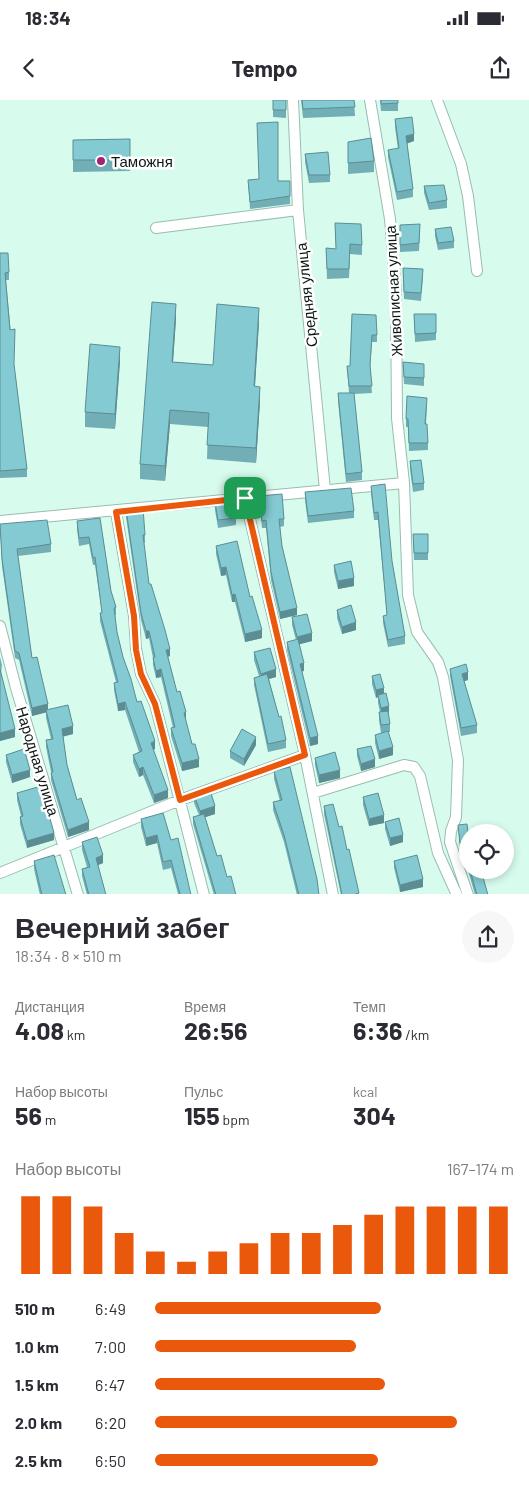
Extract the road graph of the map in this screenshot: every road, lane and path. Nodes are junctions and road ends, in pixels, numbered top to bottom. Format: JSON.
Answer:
{"nodes":[{"id":1,"x":292,"y":100,"type":"edge"},
{"id":2,"x":370,"y":100,"type":"edge"},
{"id":3,"x":438,"y":100,"type":"edge"},
{"id":4,"x":298,"y":210,"type":"junction"},
{"id":5,"x":156,"y":228,"type":"dead end"},
{"id":6,"x":477,"y":271,"type":"dead end"},
{"id":7,"x":404,"y":484,"type":"junction"},
{"id":8,"x":325,"y":490,"type":"junction"},
{"id":9,"x":245,"y":498,"type":"junction"},
{"id":10,"x":116,"y":512,"type":"junction"},
{"id":11,"x":0,"y":521,"type":"edge"},
{"id":12,"x":0,"y":626,"type":"edge"},
{"id":13,"x":305,"y":755,"type":"junction"},
{"id":14,"x":313,"y":793,"type":"junction"},
{"id":15,"x":180,"y":800,"type":"junction"},
{"id":16,"x":64,"y":848,"type":"junction"},
{"id":17,"x":0,"y":872,"type":"edge"},
{"id":18,"x":78,"y":894,"type":"edge"},
{"id":19,"x":204,"y":894,"type":"edge"},
{"id":20,"x":333,"y":894,"type":"edge"},
{"id":21,"x":457,"y":894,"type":"edge"},
{"id":22,"x":468,"y":894,"type":"edge"}],
"edges":[{"from":1,"to":4,"type":"street","name":"Средняя улица"},
{"from":2,"to":7,"type":"street","name":"Живописная улица"},
{"from":3,"to":6,"type":"street"},
{"from":4,"to":5,"type":"street"},
{"from":4,"to":8,"type":"street","name":"Средняя улица"},
{"from":7,"to":8,"type":"street"},
{"from":7,"to":22,"type":"street","name":"Живописная улица"},
{"from":8,"to":9,"type":"street"},
{"from":9,"to":10,"type":"street"},
{"from":9,"to":13,"type":"street"},
{"from":10,"to":11,"type":"street"},
{"from":10,"to":15,"type":"street"},
{"from":12,"to":16,"type":"street","name":"Народная улица"},
{"from":13,"to":14,"type":"street"},
{"from":13,"to":15,"type":"street"},
{"from":14,"to":20,"type":"street"},
{"from":14,"to":21,"type":"street"},
{"from":15,"to":16,"type":"street"},
{"from":15,"to":19,"type":"street"},
{"from":16,"to":17,"type":"street"},
{"from":16,"to":18,"type":"street","name":"Народная улица"}]}
